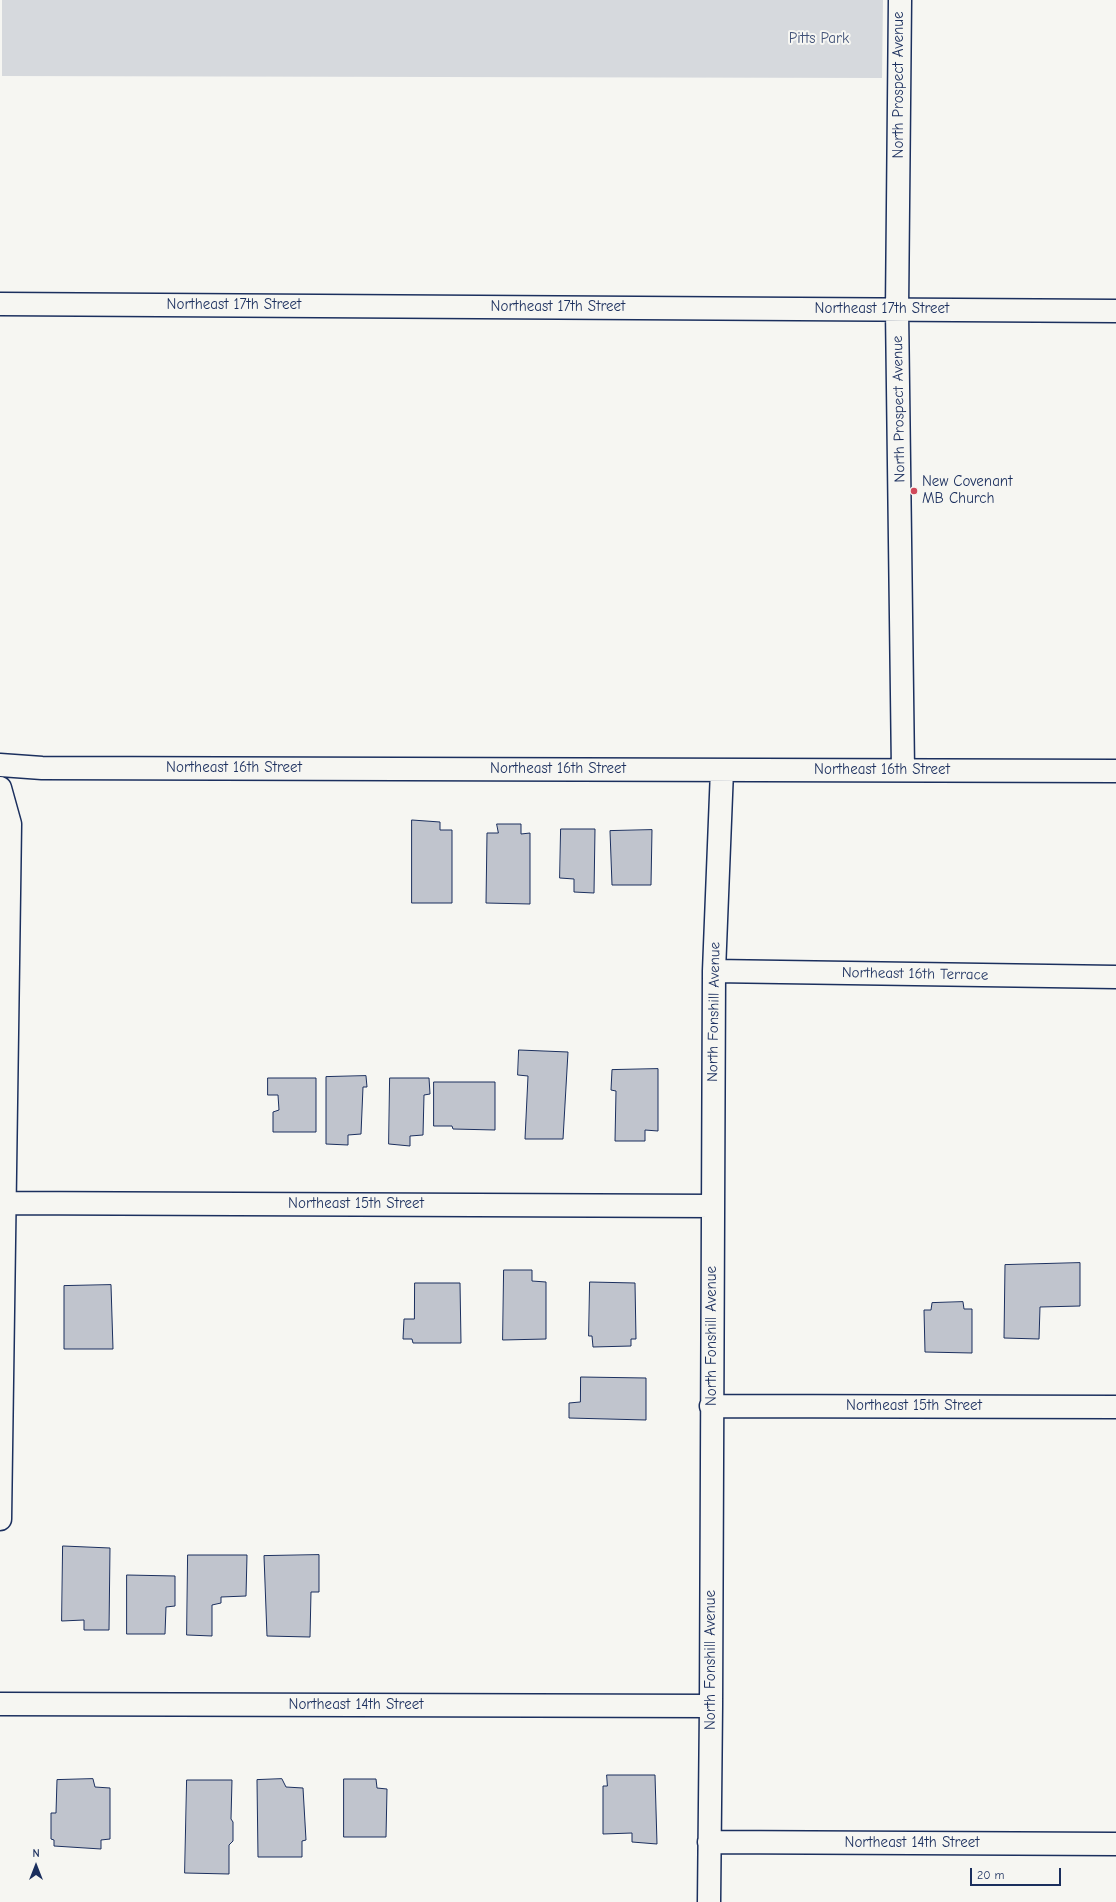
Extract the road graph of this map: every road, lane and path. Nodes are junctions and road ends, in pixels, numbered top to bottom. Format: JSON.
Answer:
{"nodes":[{"id":1,"x":900,"y":0,"type":"edge"},
{"id":2,"x":0,"y":304,"type":"edge"},
{"id":3,"x":897,"y":310,"type":"junction"},
{"id":4,"x":1116,"y":311,"type":"edge"},
{"id":5,"x":0,"y":766,"type":"edge"},
{"id":6,"x":722,"y":770,"type":"junction"},
{"id":7,"x":903,"y":770,"type":"junction"},
{"id":8,"x":1116,"y":772,"type":"edge"},
{"id":9,"x":0,"y":788,"type":"edge"},
{"id":10,"x":714,"y":971,"type":"junction"},
{"id":11,"x":1116,"y":977,"type":"edge"},
{"id":12,"x":2,"y":1203,"type":"edge"},
{"id":13,"x":713,"y":1206,"type":"junction"},
{"id":14,"x":711,"y":1406,"type":"junction"},
{"id":15,"x":1116,"y":1407,"type":"edge"},
{"id":16,"x":0,"y":1519,"type":"edge"},
{"id":17,"x":0,"y":1704,"type":"edge"},
{"id":18,"x":711,"y":1706,"type":"junction"},
{"id":19,"x":709,"y":1842,"type":"junction"},
{"id":20,"x":1116,"y":1844,"type":"edge"},
{"id":21,"x":709,"y":1902,"type":"edge"}],
"edges":[{"from":1,"to":3,"type":"street","name":"North Prospect Avenue"},
{"from":2,"to":3,"type":"street","name":"Northeast 17th Street"},
{"from":3,"to":4,"type":"street","name":"Northeast 17th Street"},
{"from":3,"to":7,"type":"street","name":"North Prospect Avenue"},
{"from":5,"to":6,"type":"street","name":"Northeast 16th Street"},
{"from":6,"to":7,"type":"street","name":"Northeast 16th Street"},
{"from":6,"to":10,"type":"street","name":"North Fonshill Avenue"},
{"from":7,"to":8,"type":"street","name":"Northeast 16th Street"},
{"from":9,"to":12,"type":"street"},
{"from":10,"to":11,"type":"street","name":"Northeast 16th Terrace"},
{"from":10,"to":13,"type":"street","name":"North Fonshill Avenue"},
{"from":12,"to":13,"type":"street","name":"Northeast 15th Street"},
{"from":12,"to":16,"type":"street"},
{"from":13,"to":14,"type":"street","name":"North Fonshill Avenue"},
{"from":14,"to":15,"type":"street","name":"Northeast 15th Street"},
{"from":14,"to":18,"type":"street","name":"North Fonshill Avenue"},
{"from":17,"to":18,"type":"street","name":"Northeast 14th Street"},
{"from":18,"to":19,"type":"street","name":"North Fonshill Avenue"},
{"from":19,"to":20,"type":"street","name":"Northeast 14th Street"},
{"from":19,"to":21,"type":"street","name":"North Fonshill Avenue"}]}
